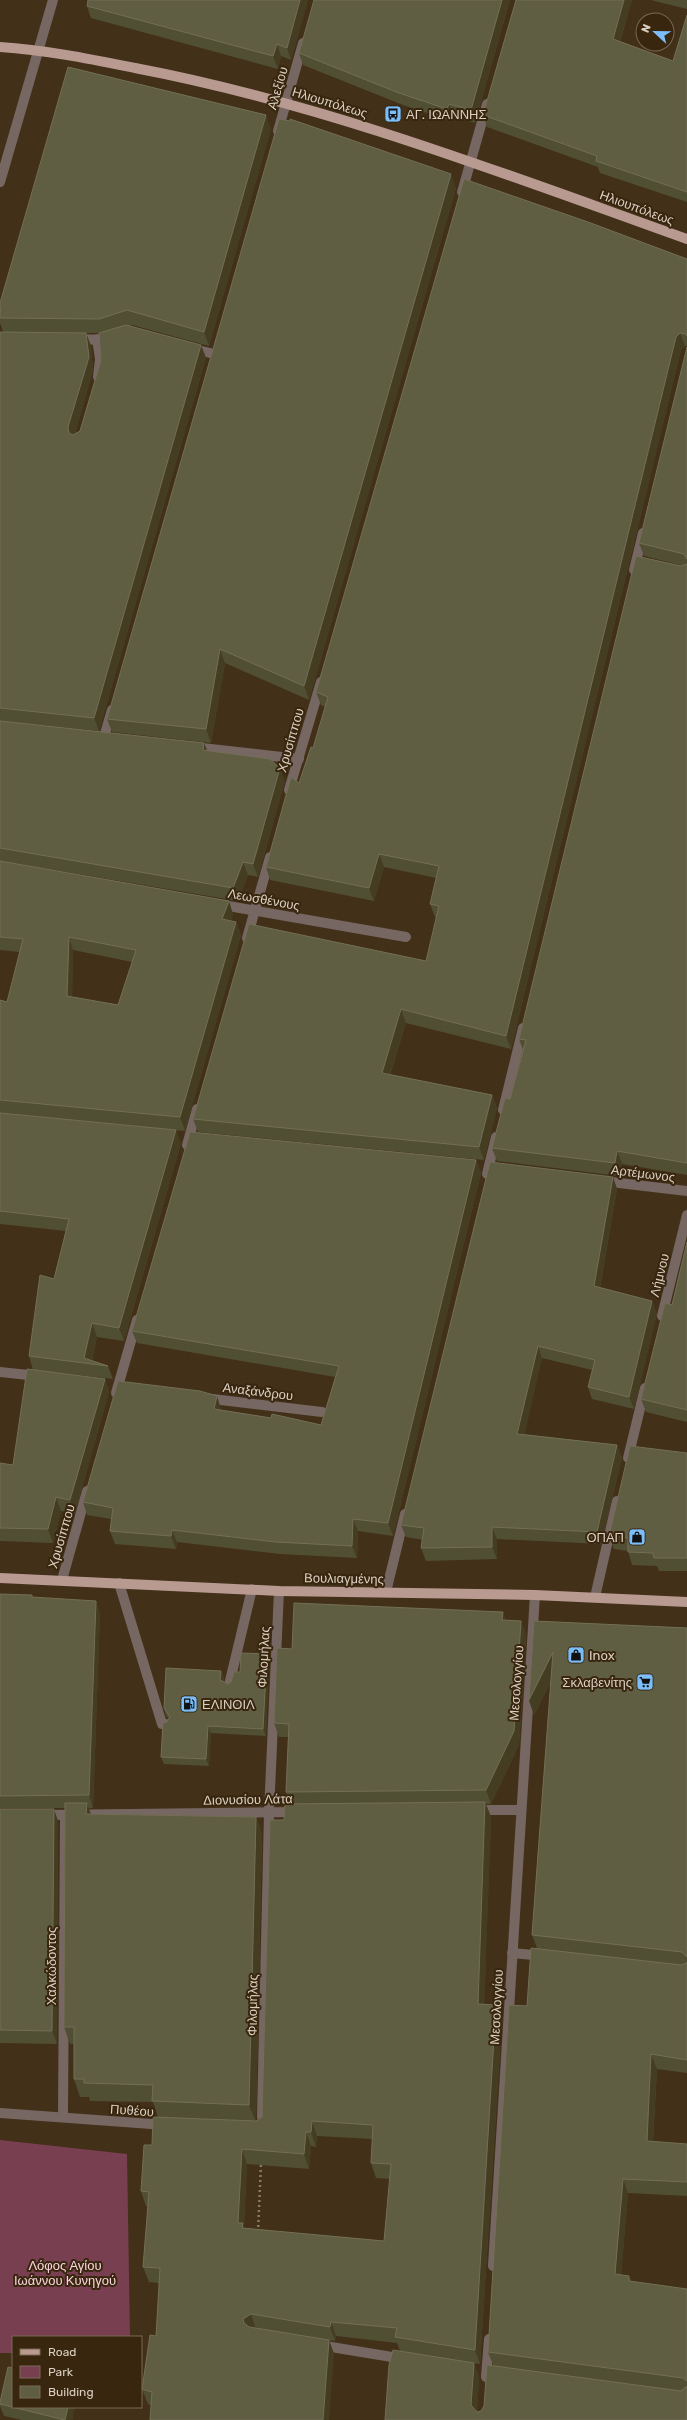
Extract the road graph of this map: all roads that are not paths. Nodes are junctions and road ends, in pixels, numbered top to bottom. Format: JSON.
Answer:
{"nodes":[{"id":1,"x":53,"y":0,"type":"edge"},
{"id":2,"x":307,"y":29,"type":"edge"},
{"id":3,"x":0,"y":47,"type":"edge"},
{"id":4,"x":40,"y":49,"type":"junction"},
{"id":5,"x":489,"y":96,"type":"edge"},
{"id":6,"x":286,"y":102,"type":"junction"},
{"id":7,"x":275,"y":140,"type":"edge"},
{"id":8,"x":470,"y":161,"type":"junction"},
{"id":9,"x":0,"y":182,"type":"edge"},
{"id":10,"x":459,"y":200,"type":"edge"},
{"id":11,"x":687,"y":239,"type":"edge"},
{"id":12,"x":124,"y":333,"type":"edge"},
{"id":13,"x":67,"y":339,"type":"edge"},
{"id":14,"x":97,"y":340,"type":"junction"},
{"id":15,"x":176,"y":344,"type":"edge"},
{"id":16,"x":214,"y":354,"type":"edge"},
{"id":17,"x":96,"y":385,"type":"edge"},
{"id":18,"x":646,"y":522,"type":"edge"},
{"id":19,"x":632,"y":577,"type":"edge"},
{"id":20,"x":323,"y":674,"type":"edge"},
{"id":21,"x":115,"y":698,"type":"edge"},
{"id":22,"x":104,"y":737,"type":"edge"},
{"id":23,"x":182,"y":745,"type":"edge"},
{"id":24,"x":298,"y":759,"type":"junction"},
{"id":25,"x":288,"y":797,"type":"edge"},
{"id":26,"x":272,"y":850,"type":"edge"},
{"id":27,"x":208,"y":903,"type":"edge"},
{"id":28,"x":254,"y":911,"type":"junction"},
{"id":29,"x":406,"y":937,"type":"dead end"},
{"id":30,"x":244,"y":949,"type":"edge"},
{"id":31,"x":525,"y":1020,"type":"edge"},
{"id":32,"x":200,"y":1100,"type":"edge"},
{"id":33,"x":185,"y":1152,"type":"edge"},
{"id":34,"x":592,"y":1180,"type":"edge"},
{"id":35,"x":484,"y":1187,"type":"edge"},
{"id":36,"x":687,"y":1191,"type":"edge"},
{"id":37,"x":687,"y":1215,"type":"edge"},
{"id":38,"x":139,"y":1311,"type":"edge"},
{"id":39,"x":661,"y":1324,"type":"edge"},
{"id":40,"x":0,"y":1372,"type":"edge"},
{"id":41,"x":47,"y":1378,"type":"edge"},
{"id":42,"x":647,"y":1378,"type":"edge"},
{"id":43,"x":196,"y":1396,"type":"edge"},
{"id":44,"x":113,"y":1402,"type":"edge"},
{"id":45,"x":322,"y":1412,"type":"dead end"},
{"id":46,"x":625,"y":1470,"type":"edge"},
{"id":47,"x":90,"y":1483,"type":"edge"},
{"id":48,"x":619,"y":1494,"type":"edge"},
{"id":49,"x":408,"y":1500,"type":"edge"},
{"id":50,"x":0,"y":1578,"type":"edge"},
{"id":51,"x":62,"y":1580,"type":"junction"},
{"id":52,"x":119,"y":1583,"type":"junction"},
{"id":53,"x":252,"y":1590,"type":"junction"},
{"id":54,"x":279,"y":1591,"type":"junction"},
{"id":55,"x":386,"y":1592,"type":"junction"},
{"id":56,"x":535,"y":1595,"type":"junction"},
{"id":57,"x":594,"y":1597,"type":"junction"},
{"id":58,"x":687,"y":1602,"type":"edge"},
{"id":59,"x":229,"y":1685,"type":"edge"},
{"id":60,"x":166,"y":1724,"type":"edge"},
{"id":61,"x":466,"y":1810,"type":"edge"},
{"id":62,"x":520,"y":1810,"type":"junction"},
{"id":63,"x":269,"y":1812,"type":"junction"},
{"id":64,"x":308,"y":1812,"type":"edge"},
{"id":65,"x":36,"y":1815,"type":"edge"},
{"id":66,"x":65,"y":1815,"type":"junction"},
{"id":67,"x":512,"y":1953,"type":"junction"},
{"id":68,"x":558,"y":1958,"type":"edge"},
{"id":69,"x":0,"y":2113,"type":"edge"},
{"id":70,"x":63,"y":2117,"type":"junction"},
{"id":71,"x":177,"y":2125,"type":"edge"},
{"id":72,"x":262,"y":2129,"type":"edge"},
{"id":73,"x":492,"y":2277,"type":"edge"},
{"id":74,"x":490,"y":2325,"type":"edge"},
{"id":75,"x":309,"y":2344,"type":"edge"},
{"id":76,"x":417,"y":2361,"type":"edge"},
{"id":77,"x":483,"y":2372,"type":"junction"},
{"id":78,"x":500,"y":2374,"type":"edge"},
{"id":79,"x":486,"y":2388,"type":"edge"}],
"edges":[{"from":1,"to":4,"type":"street"},
{"from":2,"to":6,"type":"street","name":"Αλεξίου"},
{"from":3,"to":4,"type":"main road","name":"Ηλιουπόλεως"},
{"from":4,"to":6,"type":"main road","name":"Ηλιουπόλεως"},
{"from":4,"to":9,"type":"street"},
{"from":5,"to":8,"type":"street"},
{"from":6,"to":7,"type":"street","name":"Αλεξίου"},
{"from":6,"to":8,"type":"main road","name":"Ηλιουπόλεως"},
{"from":8,"to":10,"type":"street"},
{"from":8,"to":11,"type":"main road","name":"Ηλιουπόλεως"},
{"from":12,"to":14,"type":"street"},
{"from":13,"to":14,"type":"street"},
{"from":14,"to":17,"type":"street"},
{"from":15,"to":16,"type":"street"},
{"from":18,"to":19,"type":"street"},
{"from":20,"to":24,"type":"street","name":"Χρυσίππου"},
{"from":21,"to":22,"type":"street"},
{"from":23,"to":24,"type":"street"},
{"from":24,"to":25,"type":"street","name":"Χρυσίππου"},
{"from":26,"to":28,"type":"street"},
{"from":27,"to":28,"type":"street","name":"Λεωσθένους"},
{"from":28,"to":29,"type":"street","name":"Λεωσθένους"},
{"from":28,"to":30,"type":"street"},
{"from":31,"to":35,"type":"street"},
{"from":32,"to":33,"type":"street"},
{"from":34,"to":36,"type":"street","name":"Αρτέμωνος"},
{"from":37,"to":39,"type":"street","name":"Λήμνου"},
{"from":38,"to":44,"type":"street"},
{"from":40,"to":41,"type":"street"},
{"from":42,"to":46,"type":"street"},
{"from":43,"to":45,"type":"street","name":"Αναξάνδρου"},
{"from":47,"to":51,"type":"street","name":"Χρυσίππου"},
{"from":48,"to":57,"type":"street"},
{"from":49,"to":55,"type":"street"},
{"from":50,"to":51,"type":"main road","name":"Βουλιαγμένης"},
{"from":51,"to":52,"type":"main road","name":"Βουλιαγμένης"},
{"from":52,"to":53,"type":"main road","name":"Βουλιαγμένης"},
{"from":52,"to":60,"type":"street"},
{"from":53,"to":54,"type":"main road","name":"Βουλιαγμένης"},
{"from":53,"to":59,"type":"street"},
{"from":54,"to":55,"type":"main road","name":"Βουλιαγμένης"},
{"from":54,"to":63,"type":"street","name":"Φιλομήλας"},
{"from":55,"to":56,"type":"main road","name":"Βουλιαγμένης"},
{"from":56,"to":57,"type":"main road","name":"Βουλιαγμένης"},
{"from":56,"to":62,"type":"street","name":"Μεσολογγίου"},
{"from":57,"to":58,"type":"main road","name":"Βουλιαγμένης"},
{"from":61,"to":62,"type":"street"},
{"from":62,"to":67,"type":"street","name":"Μεσολογγίου"},
{"from":63,"to":64,"type":"street","name":"Διονυσίου Λάτα"},
{"from":63,"to":66,"type":"street","name":"Διονυσίου Λάτα"},
{"from":63,"to":72,"type":"street","name":"Φιλομήλας"},
{"from":65,"to":66,"type":"street","name":"Διονυσίου Λάτα"},
{"from":66,"to":70,"type":"street","name":"Χαλκώδοντος"},
{"from":67,"to":68,"type":"street"},
{"from":67,"to":73,"type":"street","name":"Μεσολογγίου"},
{"from":69,"to":70,"type":"street","name":"Πυθέου"},
{"from":70,"to":71,"type":"street","name":"Πυθέου"},
{"from":74,"to":77,"type":"street"},
{"from":75,"to":76,"type":"street"},
{"from":77,"to":78,"type":"street"},
{"from":77,"to":79,"type":"street"}]}
